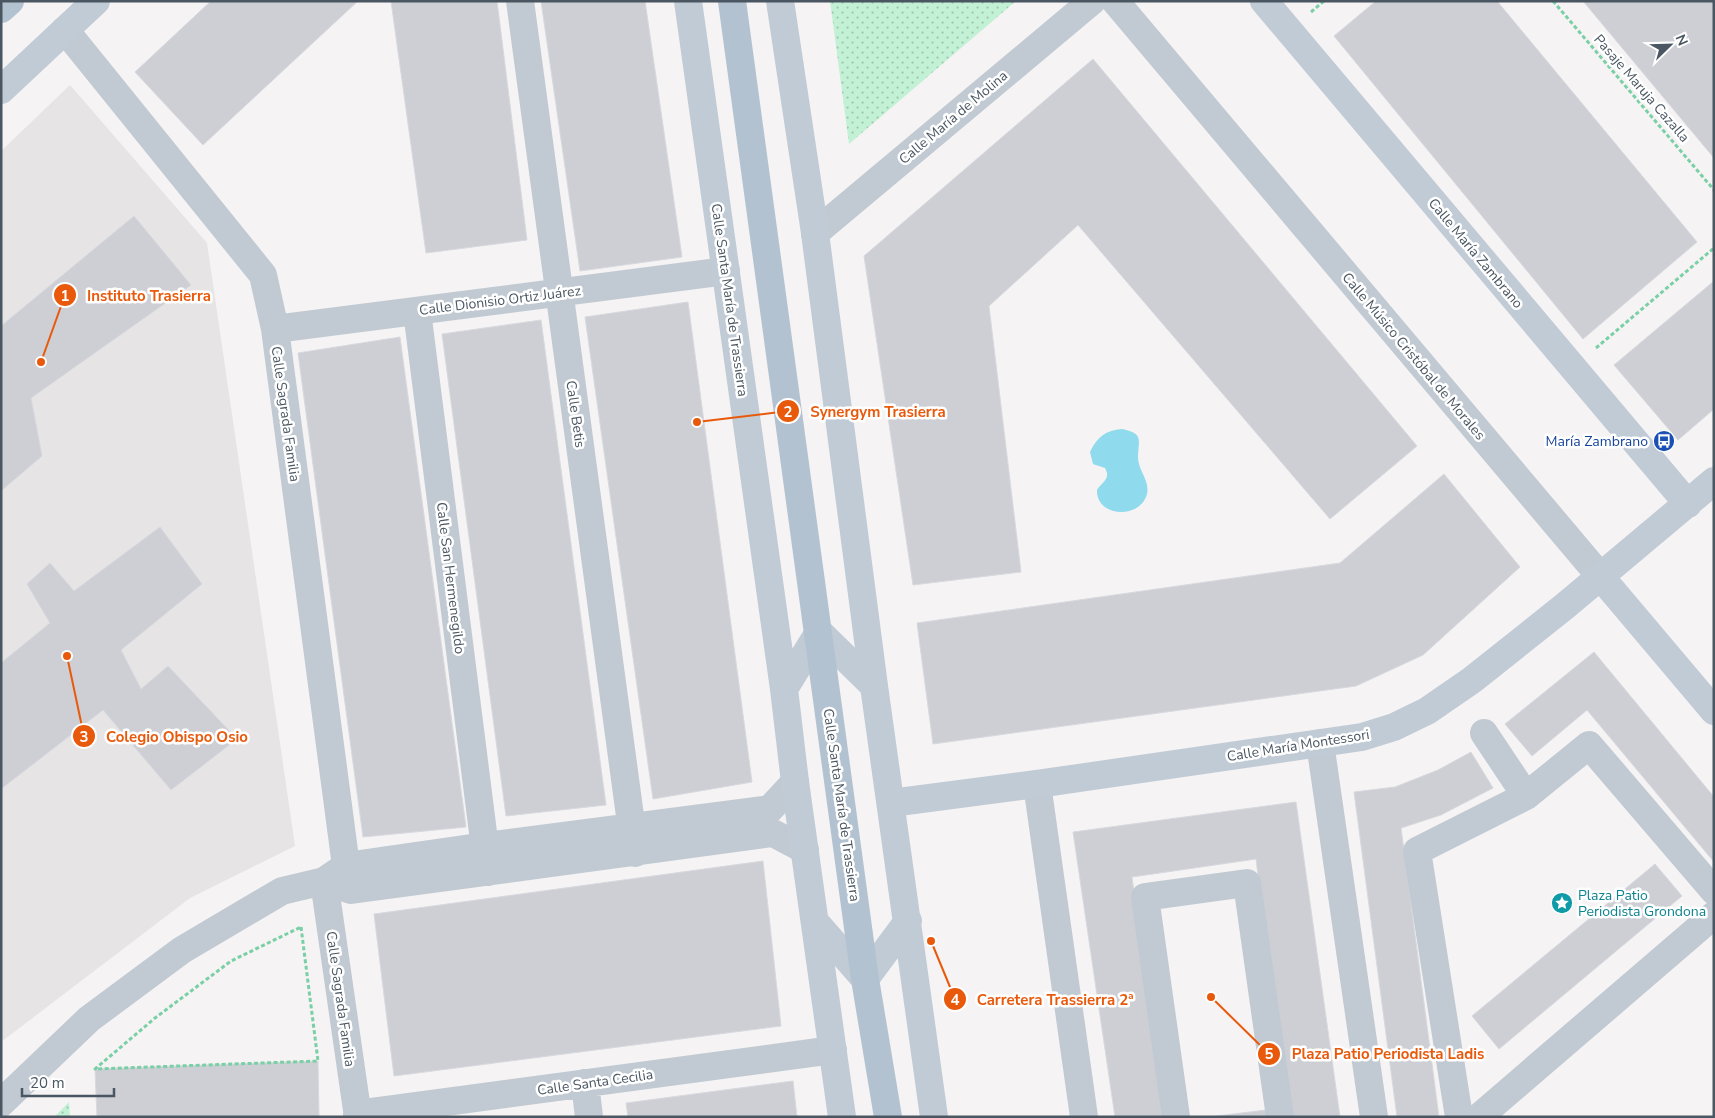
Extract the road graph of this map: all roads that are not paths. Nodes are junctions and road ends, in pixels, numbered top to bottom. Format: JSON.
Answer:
{"nodes":[{"id":1,"x":10,"y":1,"type":"edge"},
{"id":2,"x":96,"y":1,"type":"edge"},
{"id":3,"x":520,"y":1,"type":"edge"},
{"id":4,"x":732,"y":1,"type":"edge"},
{"id":5,"x":780,"y":1,"type":"edge"},
{"id":6,"x":1092,"y":1,"type":"edge"},
{"id":7,"x":1115,"y":1,"type":"edge"},
{"id":8,"x":1264,"y":1,"type":"edge"},
{"id":9,"x":692,"y":7,"type":"edge"},
{"id":10,"x":1,"y":9,"type":"edge"},
{"id":11,"x":65,"y":30,"type":"junction"},
{"id":12,"x":1,"y":90,"type":"edge"},
{"id":13,"x":815,"y":233,"type":"junction"},
{"id":14,"x":726,"y":271,"type":"junction"},
{"id":15,"x":559,"y":293,"type":"junction"},
{"id":16,"x":417,"y":311,"type":"junction"},
{"id":17,"x":275,"y":329,"type":"junction"},
{"id":18,"x":1714,"y":481,"type":"edge"},
{"id":19,"x":1688,"y":504,"type":"junction"},
{"id":20,"x":1600,"y":576,"type":"junction"},
{"id":21,"x":819,"y":632,"type":"junction"},
{"id":22,"x":874,"y":686,"type":"junction"},
{"id":23,"x":784,"y":689,"type":"junction"},
{"id":24,"x":1714,"y":710,"type":"edge"},
{"id":25,"x":1484,"y":733,"type":"dead end"},
{"id":26,"x":1320,"y":742,"type":"junction"},
{"id":27,"x":795,"y":782,"type":"junction"},
{"id":28,"x":1037,"y":784,"type":"junction"},
{"id":29,"x":1526,"y":796,"type":"junction"},
{"id":30,"x":891,"y":802,"type":"junction"},
{"id":31,"x":634,"y":840,"type":"junction"},
{"id":32,"x":805,"y":850,"type":"junction"},
{"id":33,"x":486,"y":859,"type":"junction"},
{"id":34,"x":346,"y":866,"type":"junction"},
{"id":35,"x":324,"y":880,"type":"junction"},
{"id":36,"x":1714,"y":891,"type":"edge"},
{"id":37,"x":1714,"y":915,"type":"edge"},
{"id":38,"x":908,"y":921,"type":"junction"},
{"id":39,"x":816,"y":923,"type":"junction"},
{"id":40,"x":865,"y":978,"type":"junction"},
{"id":41,"x":833,"y":1050,"type":"junction"},
{"id":42,"x":585,"y":1084,"type":"junction"},
{"id":43,"x":1,"y":1103,"type":"edge"},
{"id":44,"x":358,"y":1116,"type":"edge"},
{"id":45,"x":589,"y":1117,"type":"edge"},
{"id":46,"x":842,"y":1117,"type":"edge"},
{"id":47,"x":888,"y":1117,"type":"edge"},
{"id":48,"x":934,"y":1117,"type":"edge"},
{"id":49,"x":1084,"y":1117,"type":"edge"},
{"id":50,"x":1176,"y":1117,"type":"edge"},
{"id":51,"x":1280,"y":1117,"type":"edge"},
{"id":52,"x":1374,"y":1117,"type":"edge"},
{"id":53,"x":1459,"y":1117,"type":"edge"},
{"id":54,"x":1479,"y":1117,"type":"edge"}],
"edges":[{"from":1,"to":10,"type":"main road"},
{"from":2,"to":11,"type":"main road"},
{"from":3,"to":15,"type":"street","name":"Calle Betis"},
{"from":4,"to":21,"type":"main road","name":"Calle Santa María de Trassierra"},
{"from":5,"to":13,"type":"main road"},
{"from":6,"to":13,"type":"street","name":"Calle María de Molina"},
{"from":7,"to":20,"type":"street","name":"Calle Músico Cristóbal de Morales"},
{"from":8,"to":19,"type":"main road","name":"Calle María Zambrano"},
{"from":9,"to":14,"type":"main road","name":"Calle Santa María de Trassierra"},
{"from":11,"to":12,"type":"main road"},
{"from":11,"to":17,"type":"street","name":"Calle Sagrada Familia"},
{"from":13,"to":22,"type":"main road"},
{"from":14,"to":15,"type":"street","name":"Calle Dionisio Ortiz Juárez"},
{"from":14,"to":23,"type":"main road","name":"Calle Santa María de Trassierra"},
{"from":15,"to":16,"type":"street","name":"Calle Dionisio Ortiz Juárez"},
{"from":15,"to":31,"type":"street","name":"Calle Betis"},
{"from":16,"to":17,"type":"street","name":"Calle Dionisio Ortiz Juárez"},
{"from":16,"to":33,"type":"street","name":"Calle San Hermenegildo"},
{"from":17,"to":34,"type":"street","name":"Calle Sagrada Familia"},
{"from":18,"to":19,"type":"main road","name":"Calle María Montessori"},
{"from":19,"to":20,"type":"main road","name":"Calle María Montessori"},
{"from":20,"to":24,"type":"main road","name":"Calle Músico Cristóbal de Morales"},
{"from":20,"to":26,"type":"main road","name":"Calle María Montessori"},
{"from":21,"to":22,"type":"main road"},
{"from":21,"to":23,"type":"main road"},
{"from":21,"to":40,"type":"main road","name":"Calle Santa María de Trassierra"},
{"from":22,"to":30,"type":"main road"},
{"from":23,"to":27,"type":"main road","name":"Calle Santa María de Trassierra"},
{"from":25,"to":29,"type":"street"},
{"from":26,"to":28,"type":"main road","name":"Calle María Montessori"},
{"from":26,"to":52,"type":"street"},
{"from":27,"to":31,"type":"street"},
{"from":27,"to":32,"type":"main road","name":"Calle Santa María de Trassierra"},
{"from":28,"to":30,"type":"main road","name":"Calle María Montessori"},
{"from":28,"to":49,"type":"street"},
{"from":29,"to":36,"type":"street"},
{"from":29,"to":53,"type":"street"},
{"from":30,"to":38,"type":"main road"},
{"from":31,"to":32,"type":"street"},
{"from":31,"to":33,"type":"street"},
{"from":32,"to":39,"type":"main road","name":"Calle Santa María de Trassierra"},
{"from":33,"to":34,"type":"street"},
{"from":33,"to":35,"type":"street"},
{"from":34,"to":35,"type":"street"},
{"from":35,"to":43,"type":"street"},
{"from":35,"to":44,"type":"street","name":"Calle Sagrada Familia"},
{"from":37,"to":54,"type":"street"},
{"from":38,"to":40,"type":"main road"},
{"from":38,"to":48,"type":"main road"},
{"from":39,"to":40,"type":"main road"},
{"from":39,"to":41,"type":"main road","name":"Calle Santa María de Trassierra"},
{"from":40,"to":47,"type":"main road","name":"Calle Santa María de Trassierra"},
{"from":41,"to":42,"type":"street","name":"Calle Santa Cecilia"},
{"from":41,"to":46,"type":"main road","name":"Calle Santa María de Trassierra"},
{"from":42,"to":44,"type":"street","name":"Calle Santa Cecilia"},
{"from":42,"to":45,"type":"street"},
{"from":50,"to":51,"type":"street"}]}
